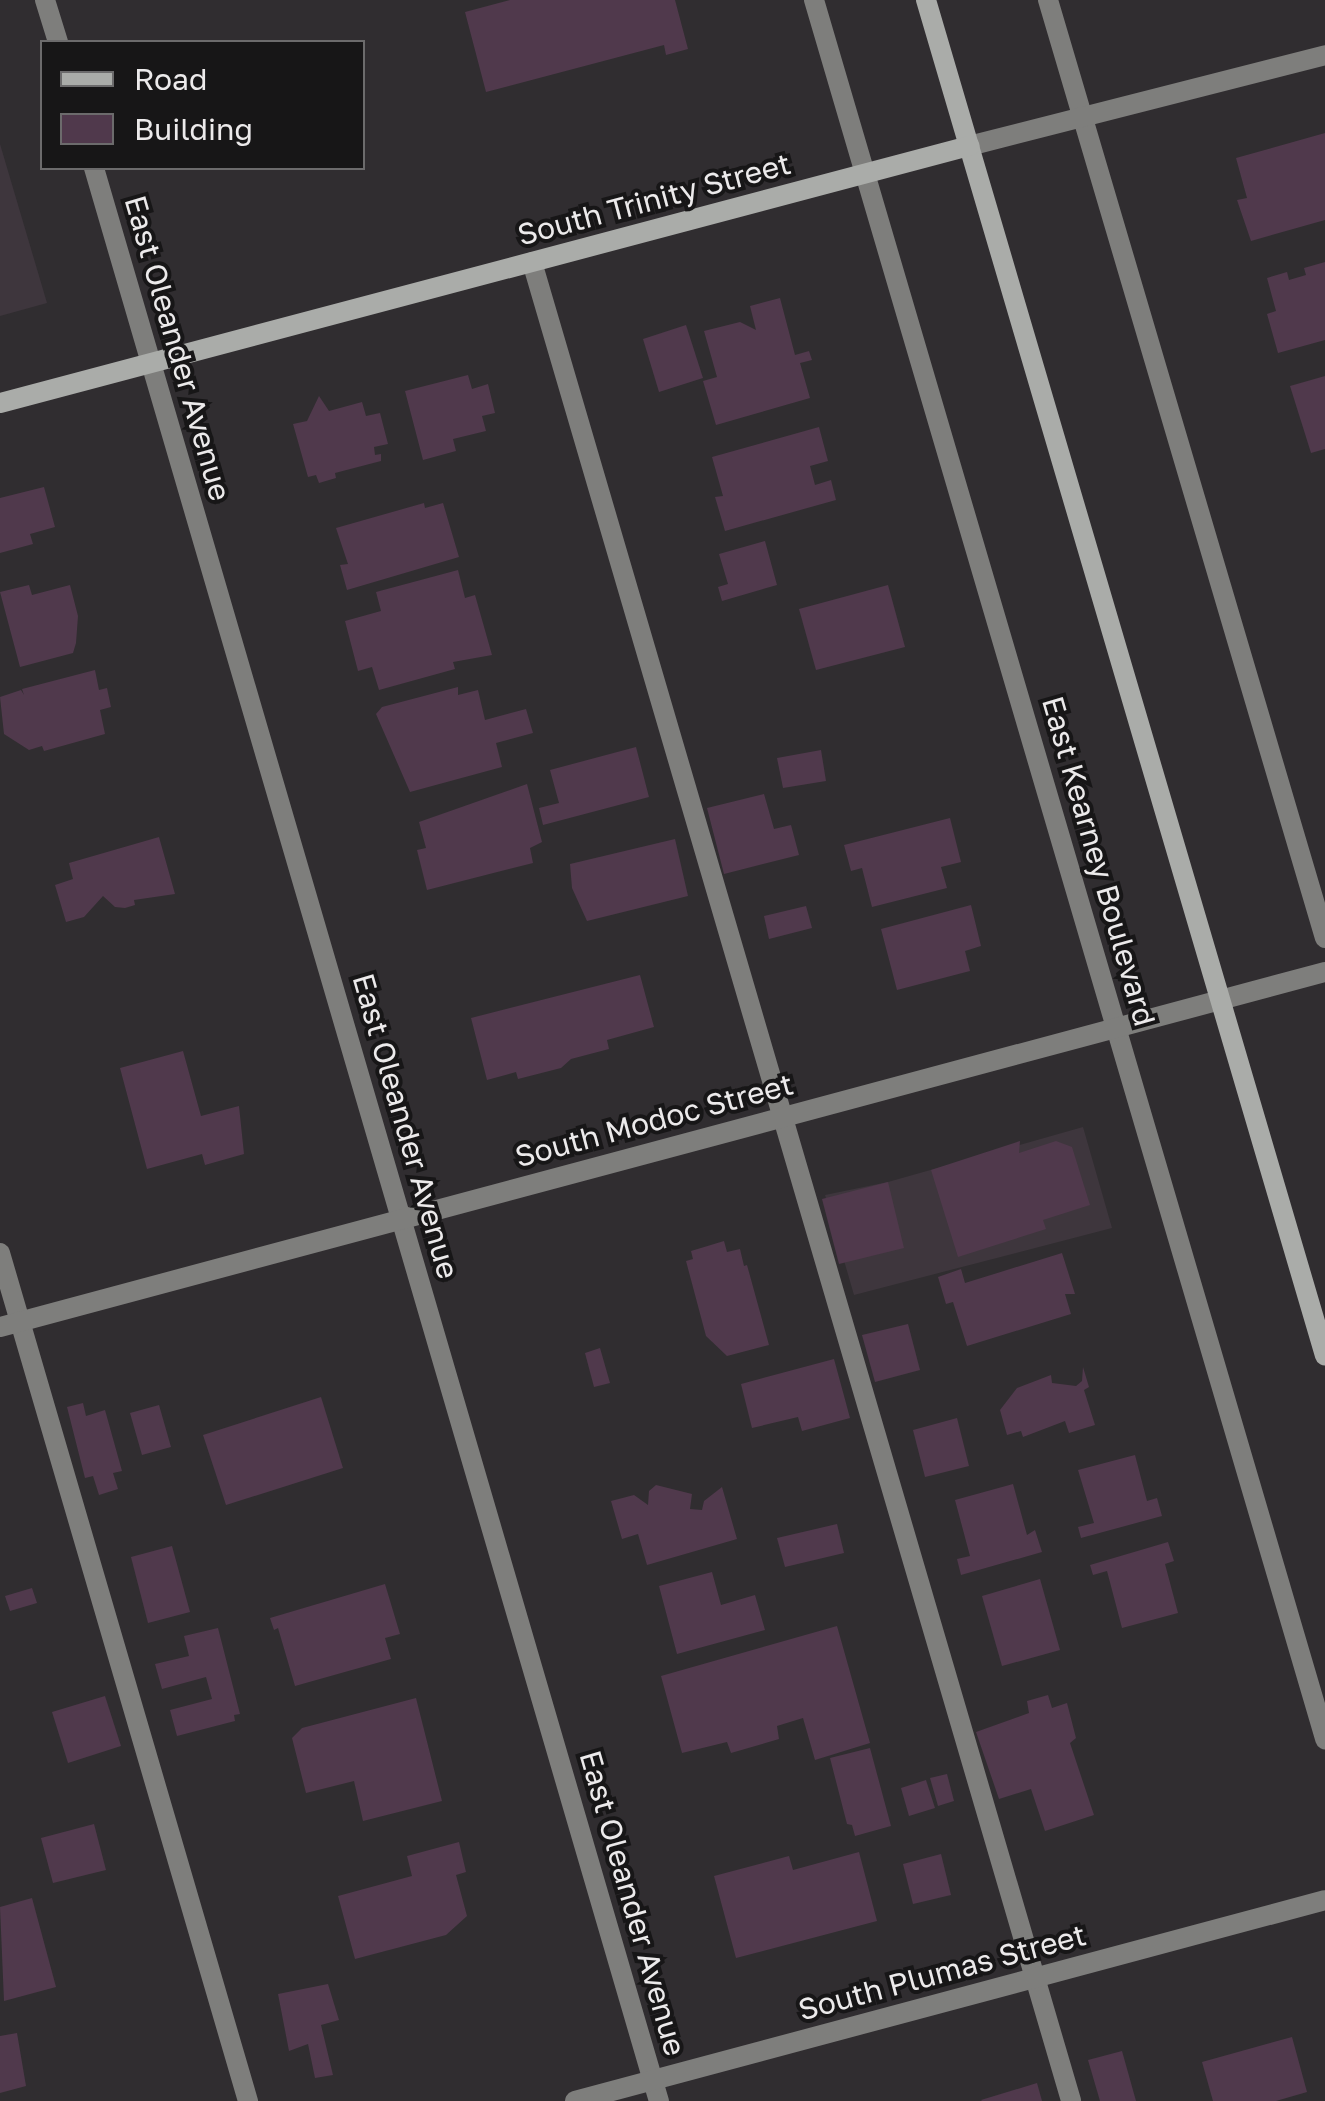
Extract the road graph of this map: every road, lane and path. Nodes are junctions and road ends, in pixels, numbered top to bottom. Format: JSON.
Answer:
{"nodes":[{"id":1,"x":45,"y":0,"type":"edge"},
{"id":2,"x":814,"y":0,"type":"edge"},
{"id":3,"x":926,"y":0,"type":"edge"},
{"id":4,"x":1048,"y":0,"type":"edge"},
{"id":5,"x":57,"y":40,"type":"edge"},
{"id":6,"x":1325,"y":56,"type":"edge"},
{"id":7,"x":1083,"y":117,"type":"junction"},
{"id":8,"x":969,"y":146,"type":"junction"},
{"id":9,"x":95,"y":170,"type":"edge"},
{"id":10,"x":865,"y":174,"type":"junction"},
{"id":11,"x":532,"y":262,"type":"junction"},
{"id":12,"x":152,"y":363,"type":"junction"},
{"id":13,"x":0,"y":403,"type":"edge"},
{"id":14,"x":1325,"y":938,"type":"edge"},
{"id":15,"x":1325,"y":972,"type":"edge"},
{"id":16,"x":1220,"y":998,"type":"junction"},
{"id":17,"x":1117,"y":1026,"type":"junction"},
{"id":18,"x":783,"y":1116,"type":"junction"},
{"id":19,"x":402,"y":1219,"type":"junction"},
{"id":20,"x":0,"y":1253,"type":"edge"},
{"id":21,"x":10,"y":1324,"type":"edge"},
{"id":22,"x":1325,"y":1356,"type":"edge"},
{"id":23,"x":1325,"y":1739,"type":"edge"},
{"id":24,"x":1325,"y":1900,"type":"edge"},
{"id":25,"x":1035,"y":1978,"type":"junction"},
{"id":26,"x":653,"y":2080,"type":"junction"},
{"id":27,"x":248,"y":2101,"type":"edge"},
{"id":28,"x":574,"y":2101,"type":"edge"},
{"id":29,"x":660,"y":2101,"type":"edge"},
{"id":30,"x":1071,"y":2101,"type":"edge"}],
"edges":[{"from":1,"to":5,"type":"street"},
{"from":2,"to":10,"type":"street","name":"East Kearney Boulevard"},
{"from":3,"to":8,"type":"main road"},
{"from":4,"to":7,"type":"street"},
{"from":6,"to":7,"type":"street","name":"South Trinity Street"},
{"from":7,"to":8,"type":"street","name":"South Trinity Street"},
{"from":7,"to":14,"type":"street"},
{"from":8,"to":10,"type":"main road","name":"South Trinity Street"},
{"from":8,"to":16,"type":"main road"},
{"from":9,"to":12,"type":"street","name":"East Oleander Avenue"},
{"from":10,"to":11,"type":"main road","name":"South Trinity Street"},
{"from":10,"to":17,"type":"street","name":"East Kearney Boulevard"},
{"from":11,"to":12,"type":"main road","name":"South Trinity Street"},
{"from":11,"to":18,"type":"street"},
{"from":12,"to":13,"type":"main road","name":"South Trinity Street"},
{"from":12,"to":19,"type":"street","name":"East Oleander Avenue"},
{"from":15,"to":16,"type":"street","name":"South Modoc Street"},
{"from":16,"to":17,"type":"street","name":"South Modoc Street"},
{"from":16,"to":22,"type":"main road"},
{"from":17,"to":18,"type":"street","name":"South Modoc Street"},
{"from":17,"to":23,"type":"street","name":"East Kearney Boulevard"},
{"from":18,"to":19,"type":"street","name":"South Modoc Street"},
{"from":18,"to":25,"type":"street"},
{"from":19,"to":21,"type":"street","name":"South Modoc Street"},
{"from":19,"to":26,"type":"street","name":"East Oleander Avenue"},
{"from":20,"to":21,"type":"street"},
{"from":21,"to":27,"type":"street"},
{"from":24,"to":25,"type":"street","name":"South Plumas Street"},
{"from":25,"to":26,"type":"street","name":"South Plumas Street"},
{"from":25,"to":30,"type":"street"},
{"from":26,"to":28,"type":"street","name":"South Plumas Street"},
{"from":26,"to":29,"type":"street","name":"East Oleander Avenue"}]}
